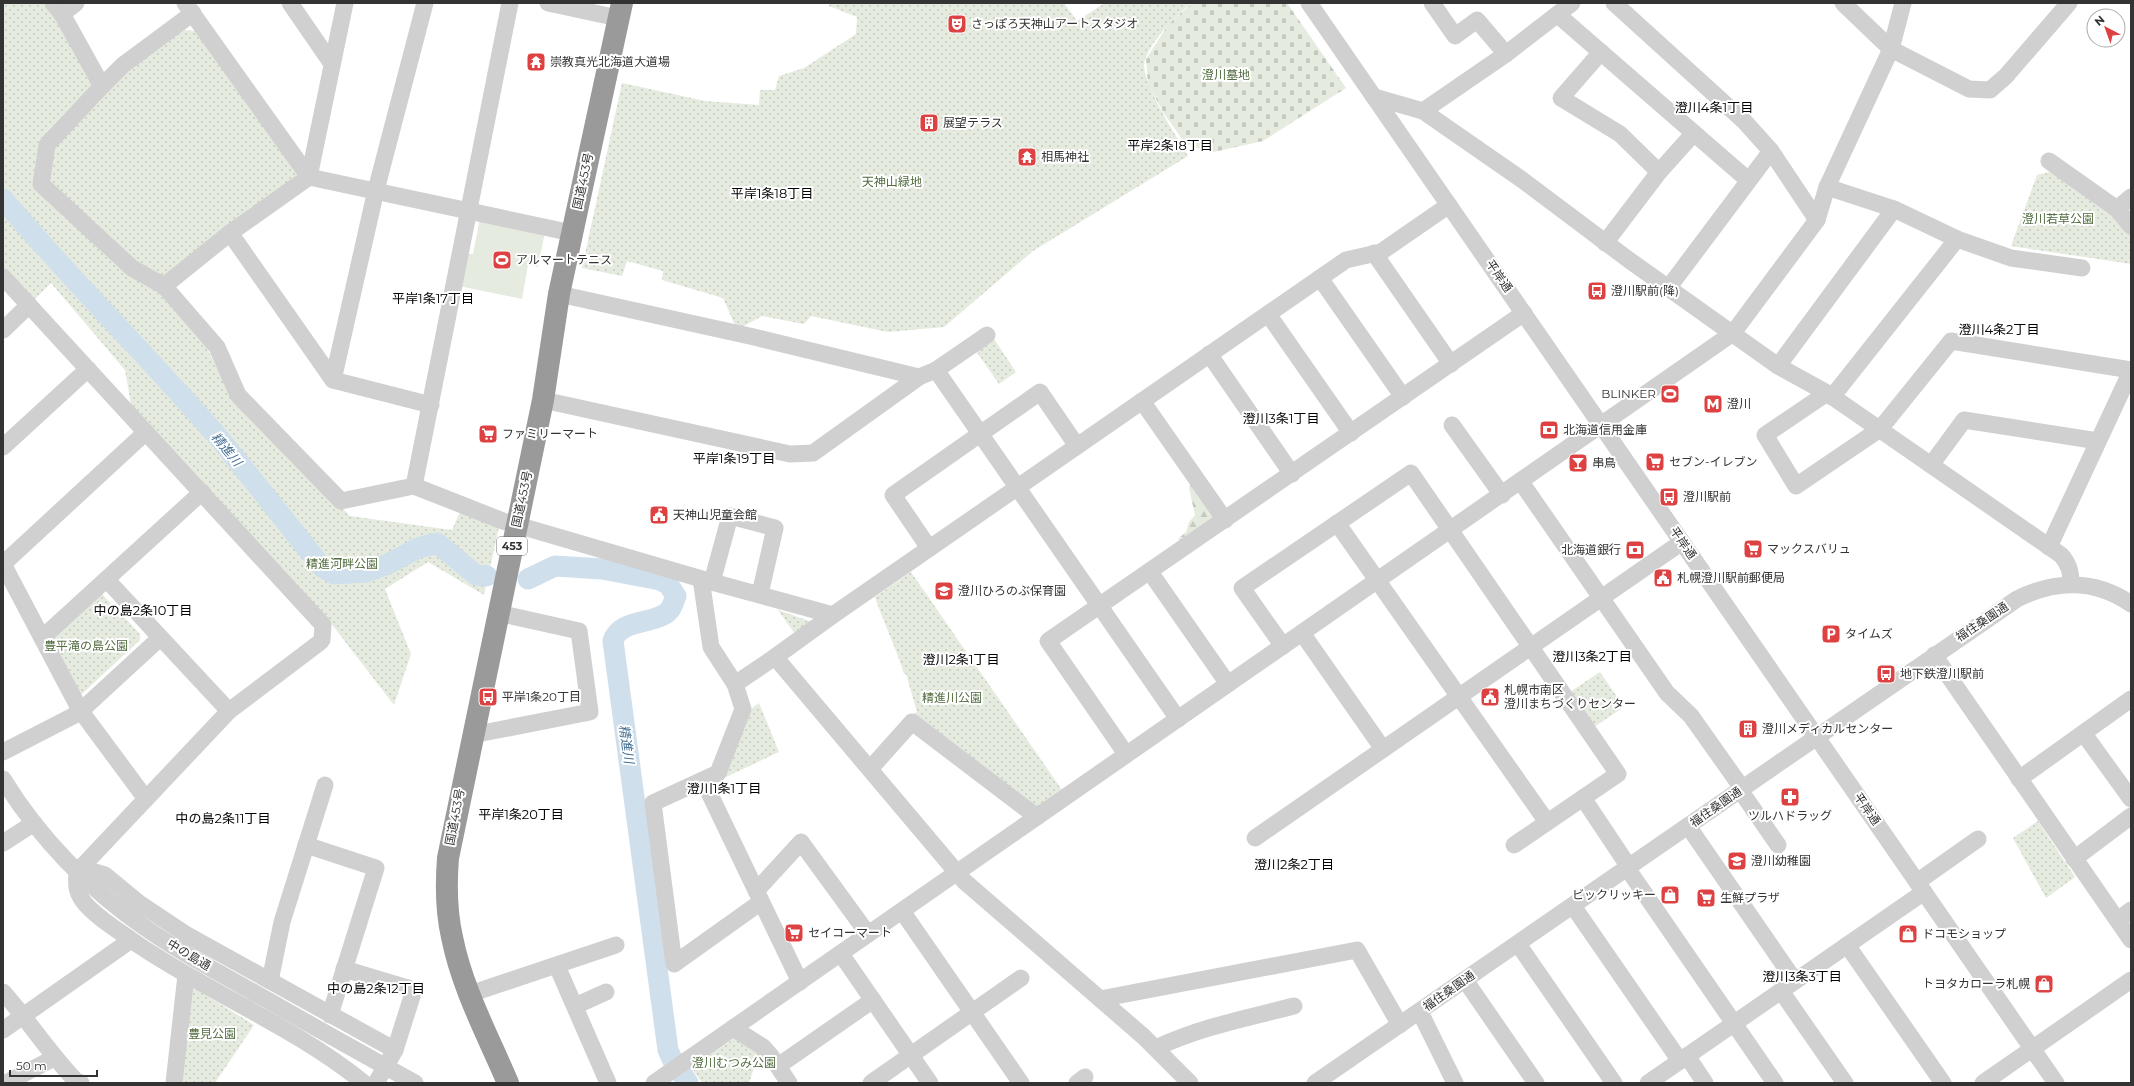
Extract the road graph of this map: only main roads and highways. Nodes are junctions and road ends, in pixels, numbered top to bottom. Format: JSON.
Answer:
{"nodes":[{"id":1,"x":620,"y":11,"type":"edge"},
{"id":2,"x":508,"y":1083,"type":"edge"}],
"edges":[{"from":1,"to":2,"type":"highway","name":"国道453号","number":"453"}]}
